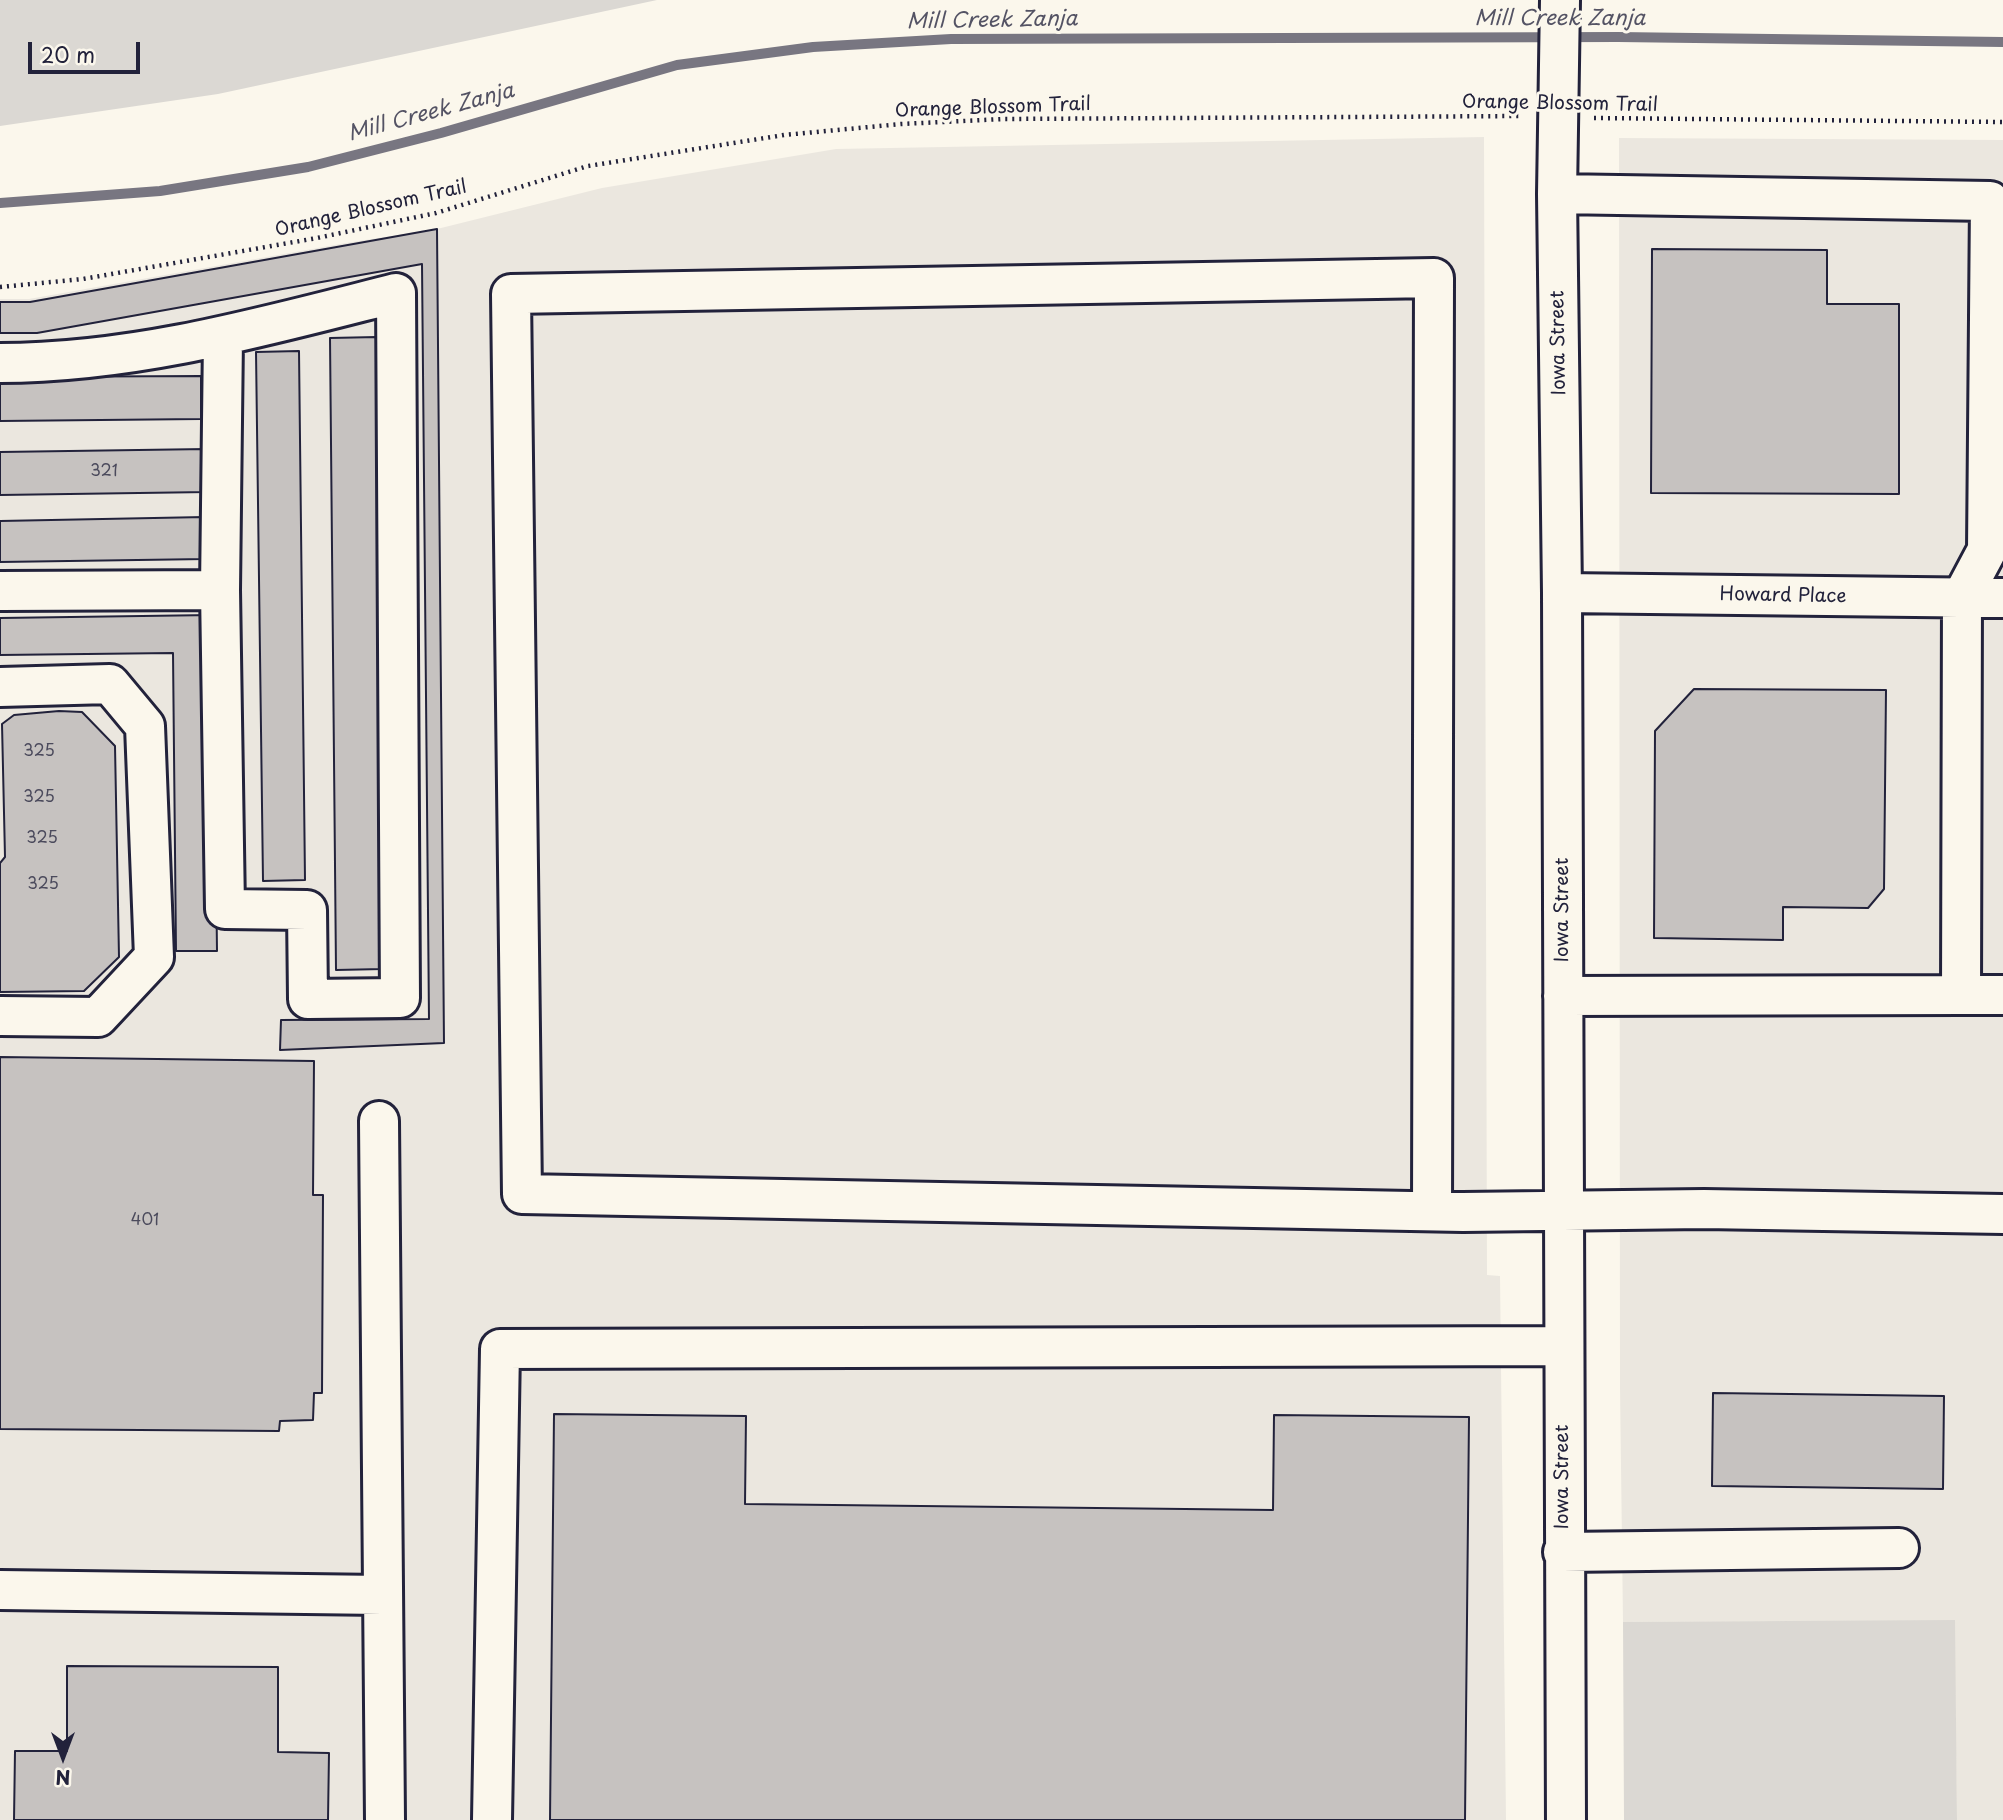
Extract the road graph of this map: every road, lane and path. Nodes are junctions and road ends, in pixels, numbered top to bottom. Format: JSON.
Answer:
{"nodes":[{"id":1,"x":1560,"y":0,"type":"edge"},
{"id":2,"x":1558,"y":100,"type":"junction"},
{"id":3,"x":2003,"y":122,"type":"edge"},
{"id":4,"x":1557,"y":194,"type":"junction"},
{"id":5,"x":0,"y":287,"type":"edge"},
{"id":6,"x":223,"y":337,"type":"junction"},
{"id":7,"x":0,"y":363,"type":"edge"},
{"id":8,"x":220,"y":590,"type":"junction"},
{"id":9,"x":0,"y":591,"type":"edge"},
{"id":10,"x":1562,"y":593,"type":"junction"},
{"id":11,"x":1962,"y":597,"type":"junction"},
{"id":12,"x":2003,"y":598,"type":"edge"},
{"id":13,"x":0,"y":687,"type":"edge"},
{"id":14,"x":1961,"y":995,"type":"junction"},
{"id":15,"x":2003,"y":995,"type":"edge"},
{"id":16,"x":1563,"y":996,"type":"junction"},
{"id":17,"x":0,"y":1016,"type":"edge"},
{"id":18,"x":379,"y":1121,"type":"dead end"},
{"id":19,"x":1432,"y":1211,"type":"junction"},
{"id":20,"x":1563,"y":1211,"type":"junction"},
{"id":21,"x":2003,"y":1214,"type":"edge"},
{"id":22,"x":1563,"y":1346,"type":"junction"},
{"id":23,"x":1899,"y":1548,"type":"dead end"},
{"id":24,"x":1563,"y":1552,"type":"junction"},
{"id":25,"x":0,"y":1590,"type":"edge"},
{"id":26,"x":382,"y":1595,"type":"junction"},
{"id":27,"x":385,"y":1820,"type":"edge"},
{"id":28,"x":492,"y":1820,"type":"edge"},
{"id":29,"x":1566,"y":1820,"type":"edge"}],
"edges":[{"from":1,"to":2,"type":"street","name":"Iowa Street"},
{"from":2,"to":3,"type":"path","name":"Orange Blossom Trail"},
{"from":2,"to":4,"type":"street","name":"Iowa Street"},
{"from":2,"to":5,"type":"path","name":"Orange Blossom Trail"},
{"from":4,"to":10,"type":"street","name":"Iowa Street"},
{"from":4,"to":11,"type":"street"},
{"from":6,"to":7,"type":"street"},
{"from":6,"to":8,"type":"street"},
{"from":6,"to":8,"type":"street"},
{"from":8,"to":9,"type":"street"},
{"from":10,"to":11,"type":"street","name":"Howard Place"},
{"from":10,"to":16,"type":"street","name":"Iowa Street"},
{"from":11,"to":12,"type":"street","name":"Howard Place"},
{"from":11,"to":14,"type":"street"},
{"from":13,"to":17,"type":"street"},
{"from":14,"to":15,"type":"street"},
{"from":14,"to":16,"type":"street"},
{"from":16,"to":20,"type":"street","name":"Iowa Street"},
{"from":18,"to":26,"type":"street"},
{"from":19,"to":19,"type":"street"},
{"from":19,"to":20,"type":"street"},
{"from":20,"to":21,"type":"street"},
{"from":20,"to":22,"type":"street","name":"Iowa Street"},
{"from":22,"to":24,"type":"street","name":"Iowa Street"},
{"from":22,"to":28,"type":"street"},
{"from":23,"to":24,"type":"street"},
{"from":24,"to":29,"type":"street","name":"Iowa Street"},
{"from":25,"to":26,"type":"street"},
{"from":26,"to":27,"type":"street"}]}
